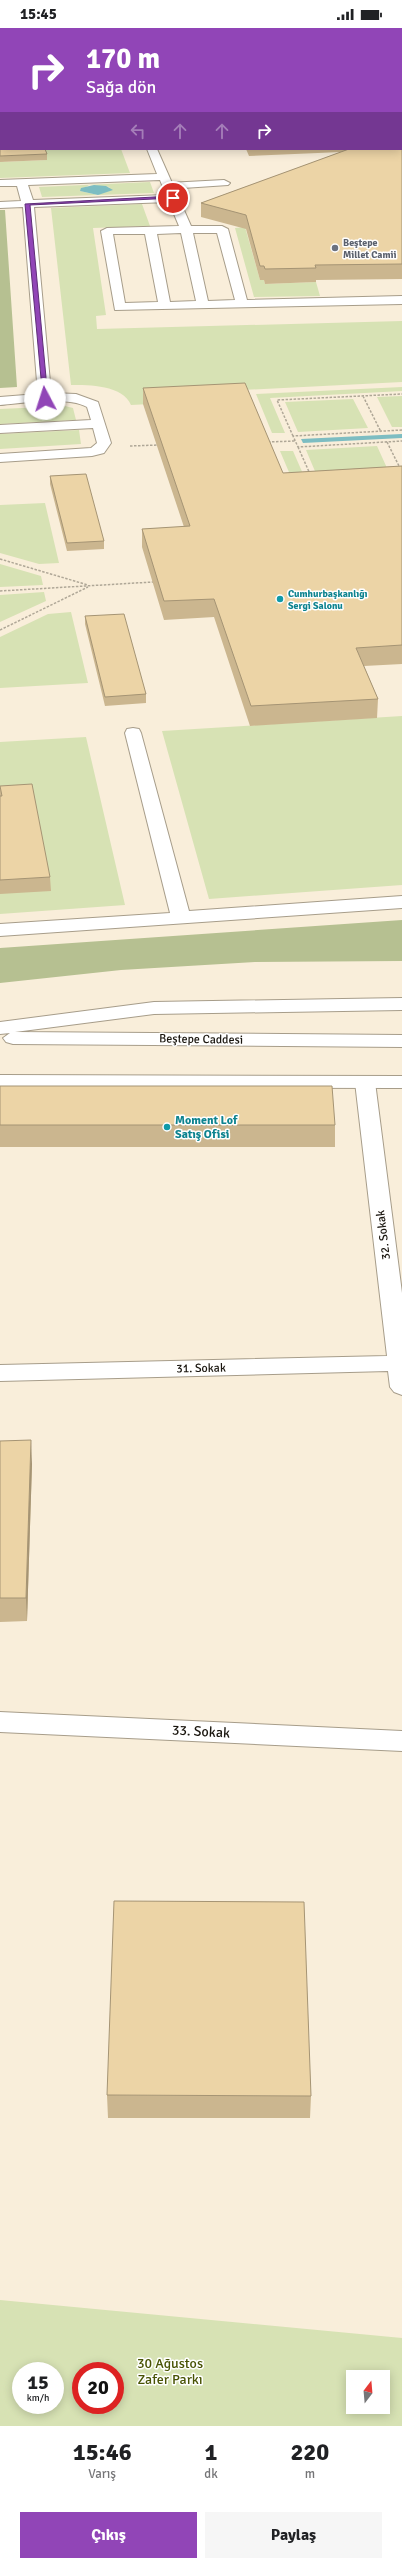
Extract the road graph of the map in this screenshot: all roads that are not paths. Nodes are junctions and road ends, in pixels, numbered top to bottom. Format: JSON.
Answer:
{"nodes":[{"id":1,"x":152,"y":150,"type":"edge"},
{"id":2,"x":166,"y":181,"type":"junction"},
{"id":3,"x":22,"y":182,"type":"junction"},
{"id":4,"x":0,"y":183,"type":"edge"},
{"id":5,"x":224,"y":183,"type":"dead end"},
{"id":6,"x":173,"y":198,"type":"junction"},
{"id":7,"x":28,"y":204,"type":"junction"},
{"id":8,"x":0,"y":205,"type":"edge"},
{"id":9,"x":150,"y":230,"type":"junction"},
{"id":10,"x":186,"y":230,"type":"junction"},
{"id":11,"x":402,"y":300,"type":"edge"},
{"id":12,"x":242,"y":304,"type":"junction"},
{"id":13,"x":203,"y":305,"type":"junction"},
{"id":14,"x":165,"y":306,"type":"junction"},
{"id":15,"x":45,"y":399,"type":"junction"},
{"id":16,"x":0,"y":401,"type":"edge"},
{"id":17,"x":98,"y":424,"type":"junction"},
{"id":18,"x":0,"y":429,"type":"edge"},
{"id":19,"x":0,"y":458,"type":"edge"},
{"id":20,"x":133,"y":733,"type":"dead end"},
{"id":21,"x":402,"y":902,"type":"edge"},
{"id":22,"x":181,"y":918,"type":"junction"},
{"id":23,"x":0,"y":930,"type":"edge"},
{"id":24,"x":402,"y":1004,"type":"edge"},
{"id":25,"x":0,"y":1028,"type":"edge"},
{"id":26,"x":0,"y":1038,"type":"edge"},
{"id":27,"x":402,"y":1041,"type":"edge"},
{"id":28,"x":0,"y":1081,"type":"edge"},
{"id":29,"x":365,"y":1082,"type":"junction"},
{"id":30,"x":402,"y":1082,"type":"edge"},
{"id":31,"x":400,"y":1363,"type":"edge"},
{"id":32,"x":0,"y":1373,"type":"edge"},
{"id":33,"x":402,"y":1387,"type":"edge"},
{"id":34,"x":0,"y":1722,"type":"edge"},
{"id":35,"x":402,"y":1741,"type":"edge"}],
"edges":[{"from":1,"to":2,"type":"main road"},
{"from":2,"to":3,"type":"main road"},
{"from":2,"to":5,"type":"main road"},
{"from":2,"to":6,"type":"main road"},
{"from":3,"to":4,"type":"main road"},
{"from":3,"to":7,"type":"main road"},
{"from":6,"to":7,"type":"main road"},
{"from":6,"to":10,"type":"main road"},
{"from":7,"to":8,"type":"main road"},
{"from":7,"to":15,"type":"main road"},
{"from":9,"to":10,"type":"main road"},
{"from":9,"to":14,"type":"main road"},
{"from":9,"to":14,"type":"main road"},
{"from":10,"to":12,"type":"main road"},
{"from":10,"to":13,"type":"main road"},
{"from":11,"to":12,"type":"main road"},
{"from":12,"to":13,"type":"main road"},
{"from":13,"to":14,"type":"main road"},
{"from":15,"to":16,"type":"main road"},
{"from":15,"to":17,"type":"main road"},
{"from":17,"to":18,"type":"main road"},
{"from":17,"to":19,"type":"main road"},
{"from":20,"to":22,"type":"main road"},
{"from":21,"to":22,"type":"main road"},
{"from":22,"to":23,"type":"main road"},
{"from":24,"to":25,"type":"main road"},
{"from":26,"to":27,"type":"main road","name":"Beştepe Caddesi"},
{"from":28,"to":29,"type":"main road"},
{"from":29,"to":30,"type":"main road"},
{"from":29,"to":31,"type":"main road","name":"32. Sokak"},
{"from":31,"to":32,"type":"main road","name":"31. Sokak"},
{"from":31,"to":33,"type":"main road","name":"32. Sokak"},
{"from":34,"to":35,"type":"main road","name":"33. Sokak"}]}
